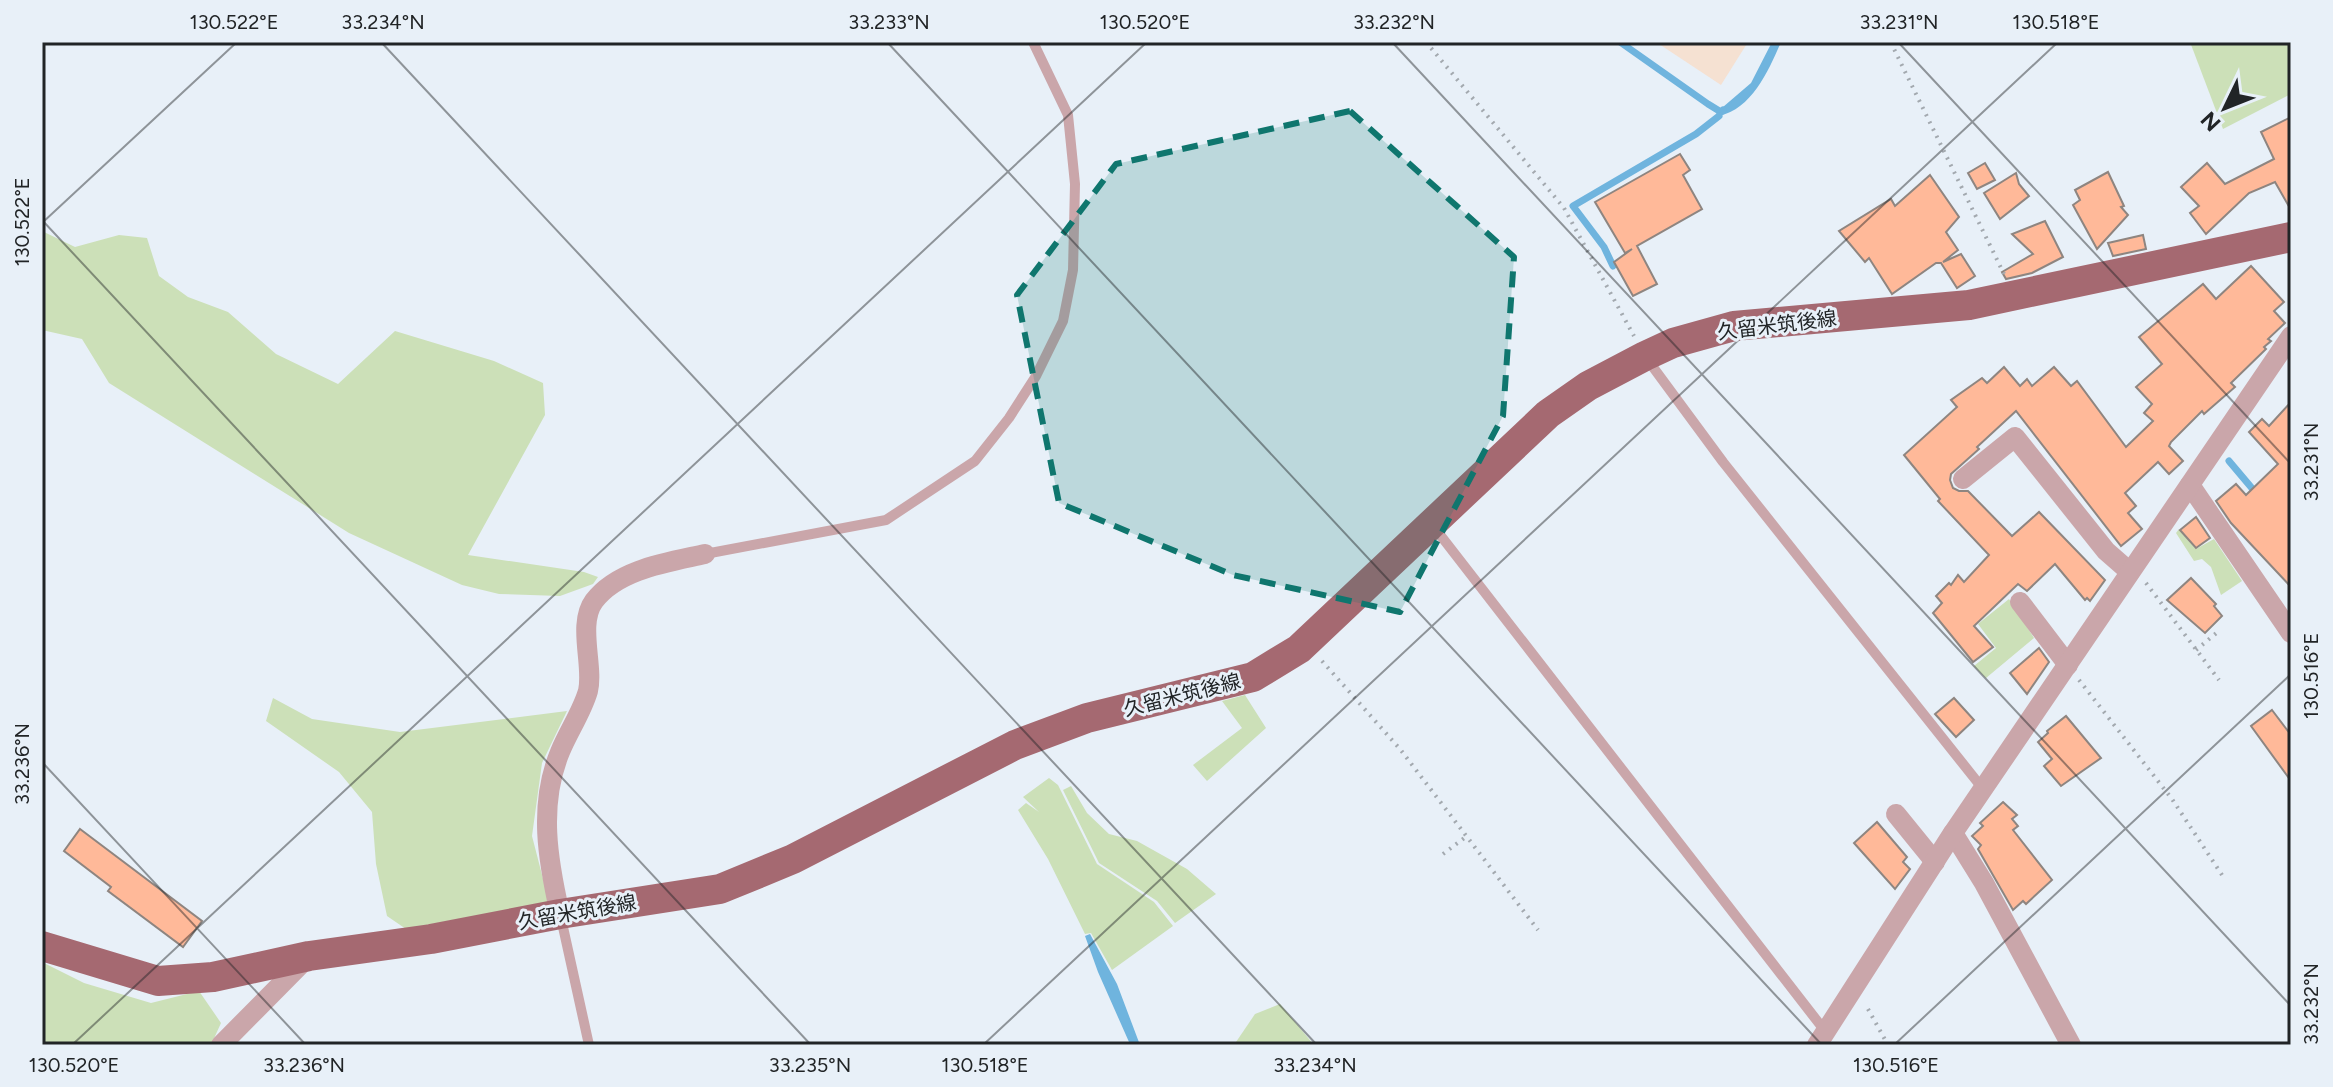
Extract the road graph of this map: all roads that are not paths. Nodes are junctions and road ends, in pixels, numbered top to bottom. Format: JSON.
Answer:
{"nodes":[{"id":1,"x":1033,"y":42,"type":"edge"},
{"id":2,"x":2291,"y":237,"type":"edge"},
{"id":3,"x":2291,"y":336,"type":"edge"},
{"id":4,"x":1645,"y":356,"type":"junction"},
{"id":5,"x":1963,"y":479,"type":"dead end"},
{"id":6,"x":2190,"y":485,"type":"junction"},
{"id":7,"x":1431,"y":523,"type":"junction"},
{"id":8,"x":705,"y":554,"type":"joint"},
{"id":9,"x":2132,"y":570,"type":"junction"},
{"id":10,"x":2020,"y":602,"type":"dead end"},
{"id":11,"x":2291,"y":633,"type":"edge"},
{"id":12,"x":2071,"y":669,"type":"junction"},
{"id":13,"x":1983,"y":789,"type":"junction"},
{"id":14,"x":1896,"y":814,"type":"dead end"},
{"id":15,"x":1953,"y":833,"type":"junction"},
{"id":16,"x":1935,"y":862,"type":"junction"},
{"id":17,"x":560,"y":914,"type":"junction"},
{"id":18,"x":42,"y":946,"type":"edge"},
{"id":19,"x":309,"y":956,"type":"junction"},
{"id":20,"x":1821,"y":1038,"type":"edge"},
{"id":21,"x":221,"y":1045,"type":"edge"},
{"id":22,"x":589,"y":1045,"type":"edge"},
{"id":23,"x":2071,"y":1045,"type":"edge"}],
"edges":[{"from":1,"to":8,"type":"lane"},
{"from":2,"to":4,"type":"main road","name":"久留米筑後線"},
{"from":3,"to":6,"type":"street"},
{"from":4,"to":7,"type":"main road","name":"久留米筑後線"},
{"from":4,"to":13,"type":"lane"},
{"from":5,"to":9,"type":"street"},
{"from":6,"to":9,"type":"street"},
{"from":6,"to":11,"type":"street"},
{"from":7,"to":17,"type":"main road","name":"久留米筑後線"},
{"from":7,"to":20,"type":"lane"},
{"from":8,"to":17,"type":"street"},
{"from":9,"to":12,"type":"street"},
{"from":10,"to":12,"type":"street"},
{"from":12,"to":13,"type":"street"},
{"from":13,"to":15,"type":"street"},
{"from":14,"to":16,"type":"street"},
{"from":15,"to":16,"type":"street"},
{"from":15,"to":23,"type":"street"},
{"from":16,"to":20,"type":"street"},
{"from":17,"to":19,"type":"main road","name":"久留米筑後線"},
{"from":17,"to":22,"type":"lane"},
{"from":18,"to":19,"type":"main road","name":"久留米筑後線"},
{"from":19,"to":21,"type":"street"}]}
